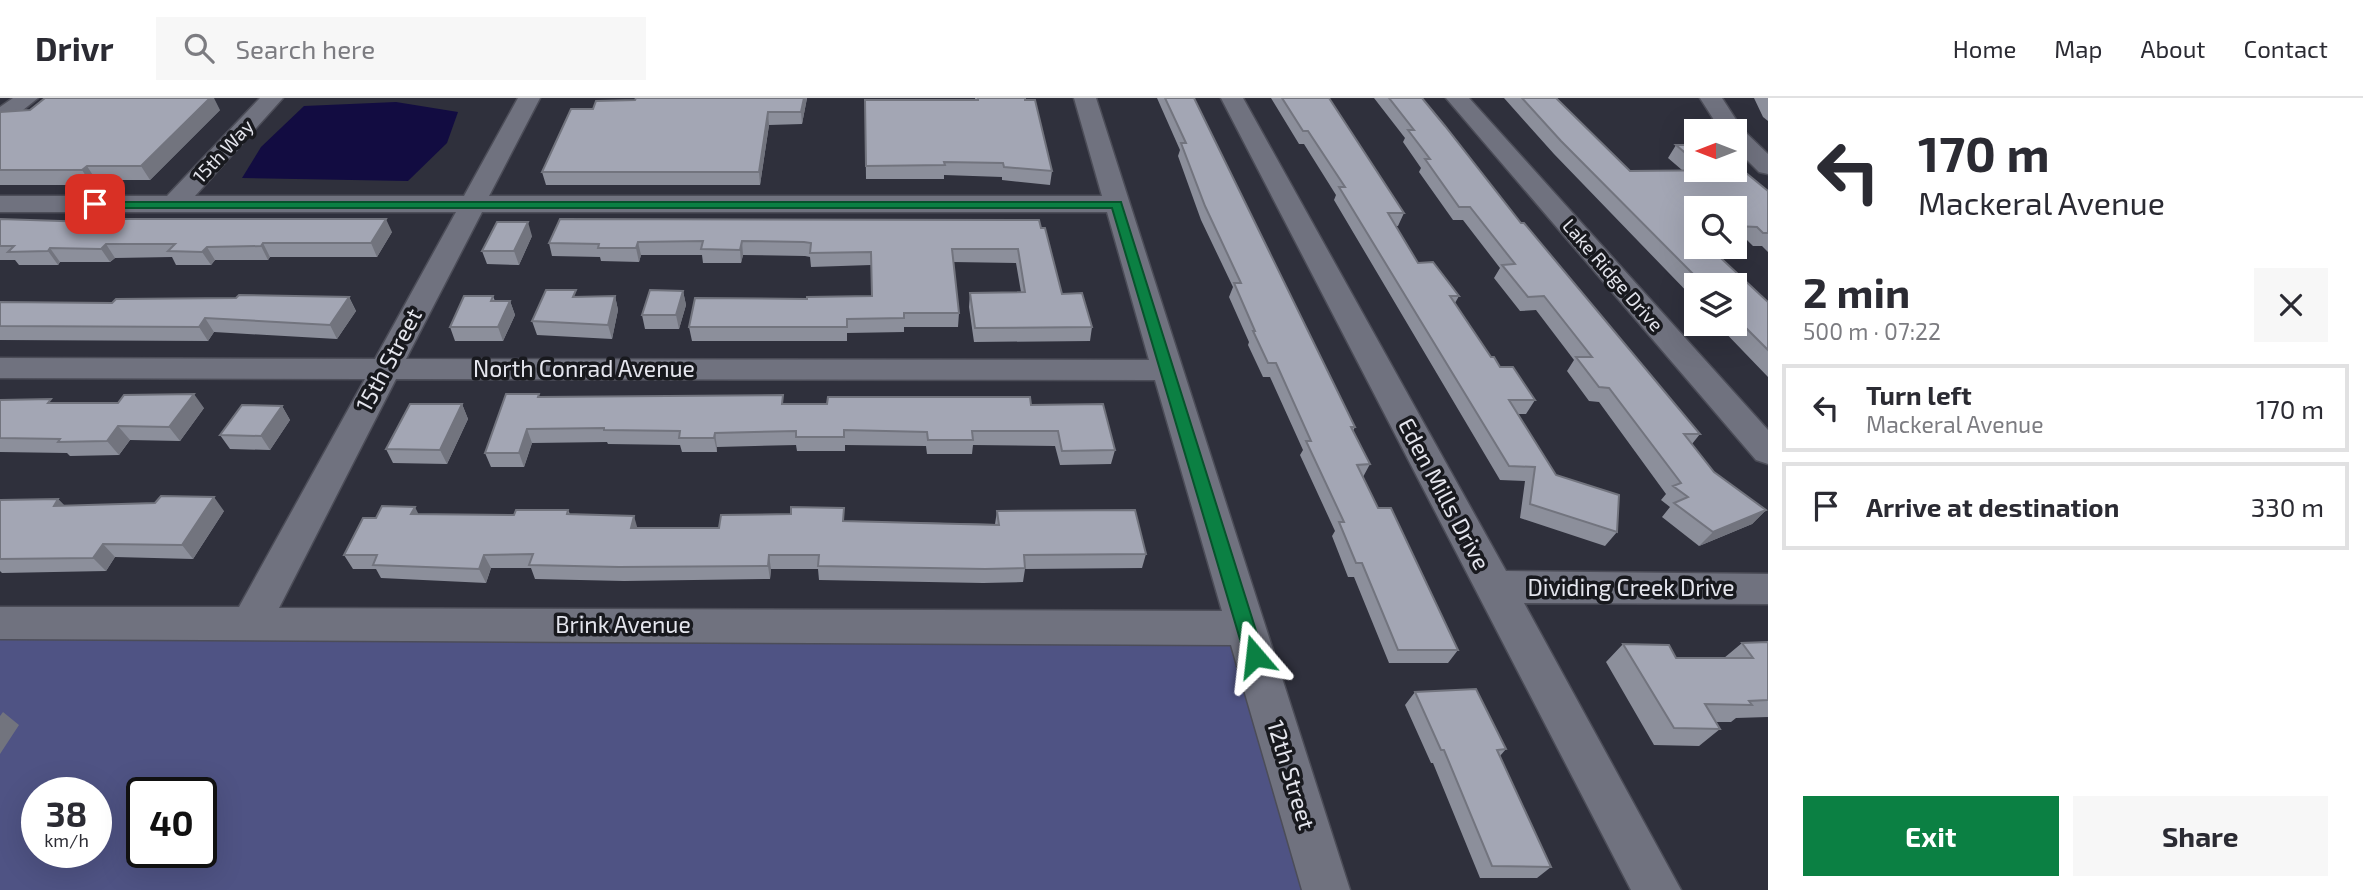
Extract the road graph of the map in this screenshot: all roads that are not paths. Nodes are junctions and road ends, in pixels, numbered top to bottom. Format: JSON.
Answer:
{"nodes":[{"id":1,"x":27,"y":98,"type":"edge"},
{"id":2,"x":272,"y":98,"type":"edge"},
{"id":3,"x":529,"y":98,"type":"edge"},
{"id":4,"x":1085,"y":98,"type":"edge"},
{"id":5,"x":1233,"y":98,"type":"edge"},
{"id":6,"x":1457,"y":98,"type":"edge"},
{"id":7,"x":1711,"y":98,"type":"edge"},
{"id":8,"x":0,"y":117,"type":"edge"},
{"id":9,"x":1724,"y":119,"type":"edge"},
{"id":10,"x":1747,"y":147,"type":"edge"},
{"id":11,"x":1768,"y":167,"type":"edge"},
{"id":12,"x":0,"y":204,"type":"edge"},
{"id":13,"x":174,"y":204,"type":"junction"},
{"id":14,"x":1117,"y":204,"type":"junction"},
{"id":15,"x":470,"y":205,"type":"junction"},
{"id":16,"x":0,"y":368,"type":"edge"},
{"id":17,"x":384,"y":369,"type":"junction"},
{"id":18,"x":1168,"y":370,"type":"junction"},
{"id":19,"x":1768,"y":452,"type":"edge"},
{"id":20,"x":1493,"y":586,"type":"junction"},
{"id":21,"x":1768,"y":589,"type":"edge"},
{"id":22,"x":0,"y":624,"type":"edge"},
{"id":23,"x":251,"y":624,"type":"junction"},
{"id":24,"x":1247,"y":629,"type":"junction"},
{"id":25,"x":1326,"y":890,"type":"edge"},
{"id":26,"x":1657,"y":890,"type":"edge"}],
"edges":[{"from":1,"to":8,"type":"street"},
{"from":2,"to":13,"type":"street","name":"15th Way"},
{"from":3,"to":15,"type":"street","name":"15th Street"},
{"from":4,"to":14,"type":"street","name":"12th Street"},
{"from":5,"to":20,"type":"street","name":"Eden Mills Drive"},
{"from":6,"to":19,"type":"street","name":"Lake Ridge Drive"},
{"from":7,"to":9,"type":"street"},
{"from":10,"to":11,"type":"street"},
{"from":12,"to":13,"type":"street"},
{"from":13,"to":15,"type":"street"},
{"from":14,"to":15,"type":"street"},
{"from":14,"to":18,"type":"street","name":"12th Street"},
{"from":15,"to":17,"type":"street","name":"15th Street"},
{"from":16,"to":17,"type":"street","name":"North Conrad Avenue"},
{"from":17,"to":18,"type":"street","name":"North Conrad Avenue"},
{"from":17,"to":23,"type":"street","name":"15th Street"},
{"from":18,"to":24,"type":"street","name":"12th Street"},
{"from":20,"to":21,"type":"street","name":"Dividing Creek Drive"},
{"from":20,"to":26,"type":"street","name":"Eden Mills Drive"},
{"from":22,"to":23,"type":"street","name":"Brink Avenue"},
{"from":23,"to":24,"type":"street","name":"Brink Avenue"},
{"from":24,"to":25,"type":"street","name":"12th Street"}]}
